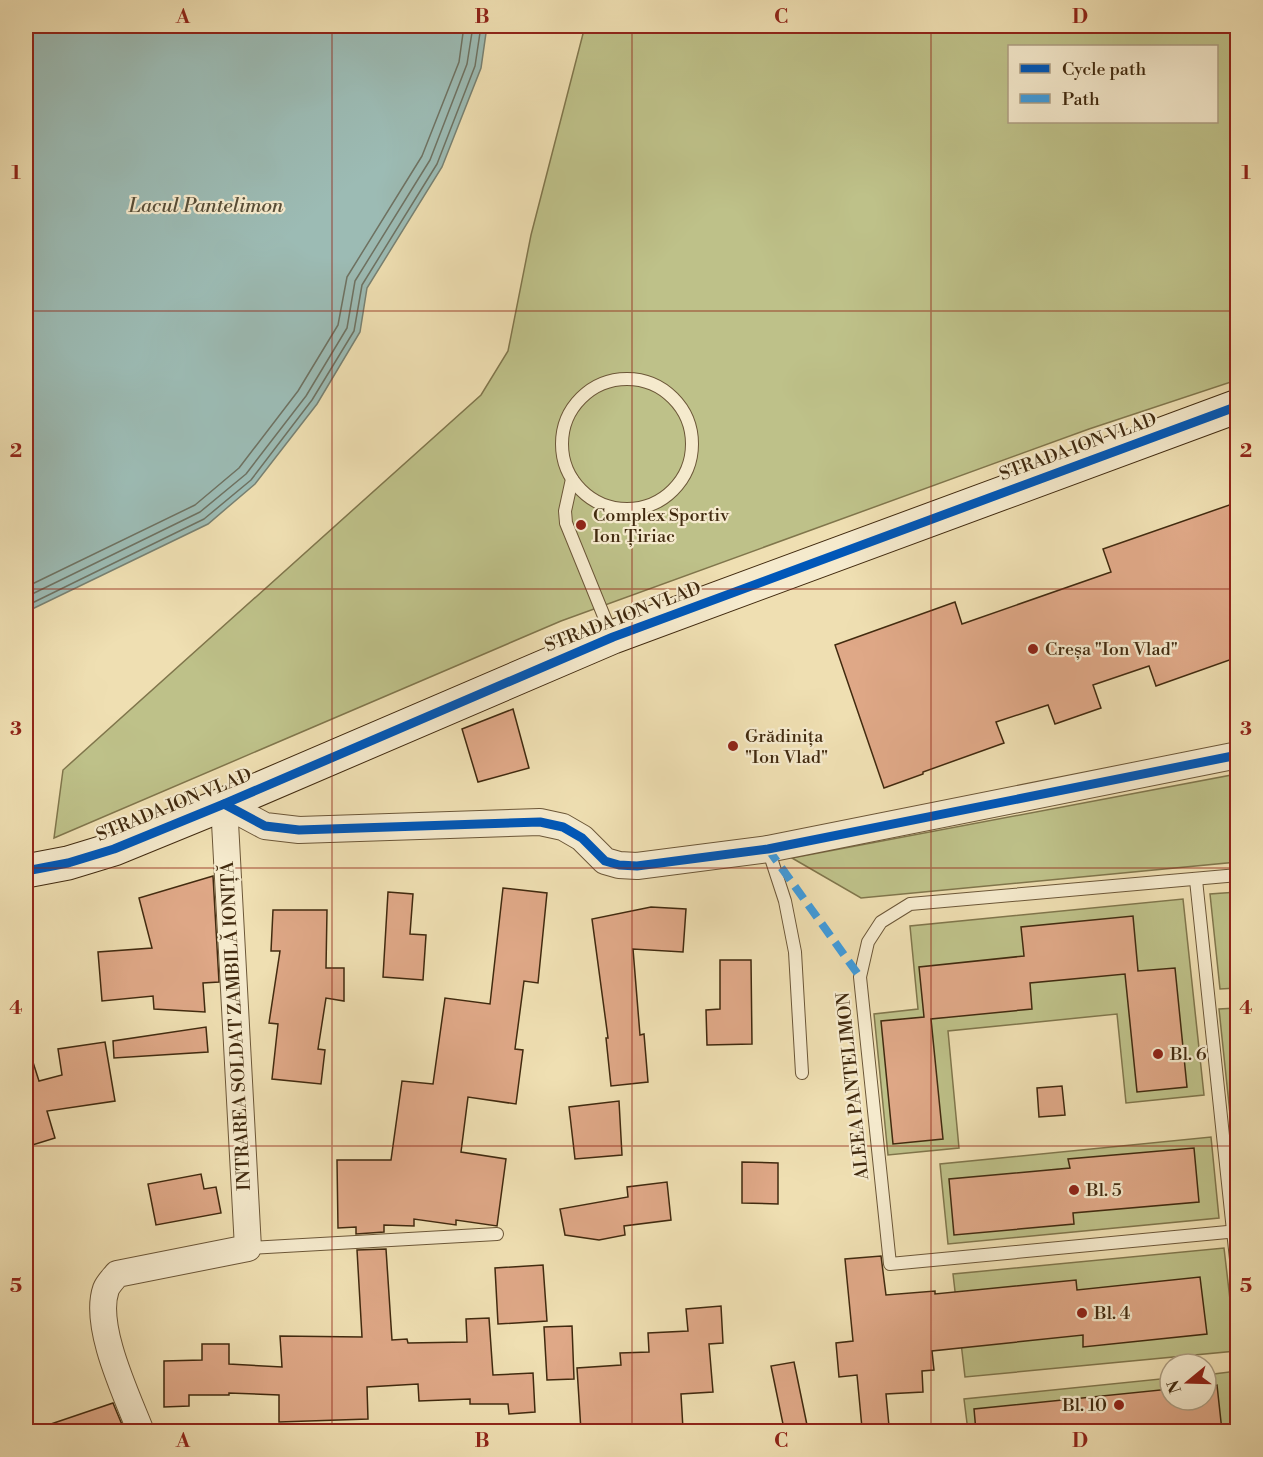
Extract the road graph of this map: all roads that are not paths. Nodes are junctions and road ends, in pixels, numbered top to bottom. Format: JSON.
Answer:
{"nodes":[{"id":1,"x":1238,"y":406,"type":"edge"},
{"id":2,"x":572,"y":479,"type":"junction"},
{"id":3,"x":613,"y":637,"type":"junction"},
{"id":4,"x":1238,"y":755,"type":"edge"},
{"id":5,"x":224,"y":804,"type":"junction"},
{"id":6,"x":768,"y":849,"type":"junction"},
{"id":7,"x":26,"y":871,"type":"edge"},
{"id":8,"x":1238,"y":875,"type":"edge"},
{"id":9,"x":1196,"y":880,"type":"junction"},
{"id":10,"x":802,"y":1072,"type":"dead end"},
{"id":11,"x":1235,"y":1231,"type":"edge"},
{"id":12,"x":497,"y":1234,"type":"dead end"},
{"id":13,"x":248,"y":1248,"type":"junction"},
{"id":14,"x":1238,"y":1278,"type":"edge"},
{"id":15,"x":141,"y":1431,"type":"edge"}],
"edges":[{"from":1,"to":3,"type":"street","name":"STRADA ION VLAD"},
{"from":2,"to":2,"type":"lane"},
{"from":2,"to":3,"type":"lane"},
{"from":3,"to":5,"type":"street","name":"STRADA ION VLAD"},
{"from":4,"to":6,"type":"street"},
{"from":5,"to":6,"type":"street"},
{"from":5,"to":7,"type":"street","name":"STRADA ION VLAD"},
{"from":5,"to":13,"type":"street","name":"INTRAREA SOLDAT ZAMBILĂ IONIȚĂ"},
{"from":6,"to":10,"type":"lane"},
{"from":8,"to":9,"type":"lane","name":"ALEEA PANTELIMON"},
{"from":9,"to":11,"type":"lane"},
{"from":9,"to":11,"type":"lane","name":"ALEEA PANTELIMON"},
{"from":11,"to":14,"type":"lane"},
{"from":12,"to":13,"type":"lane"},
{"from":13,"to":15,"type":"street"}]}
